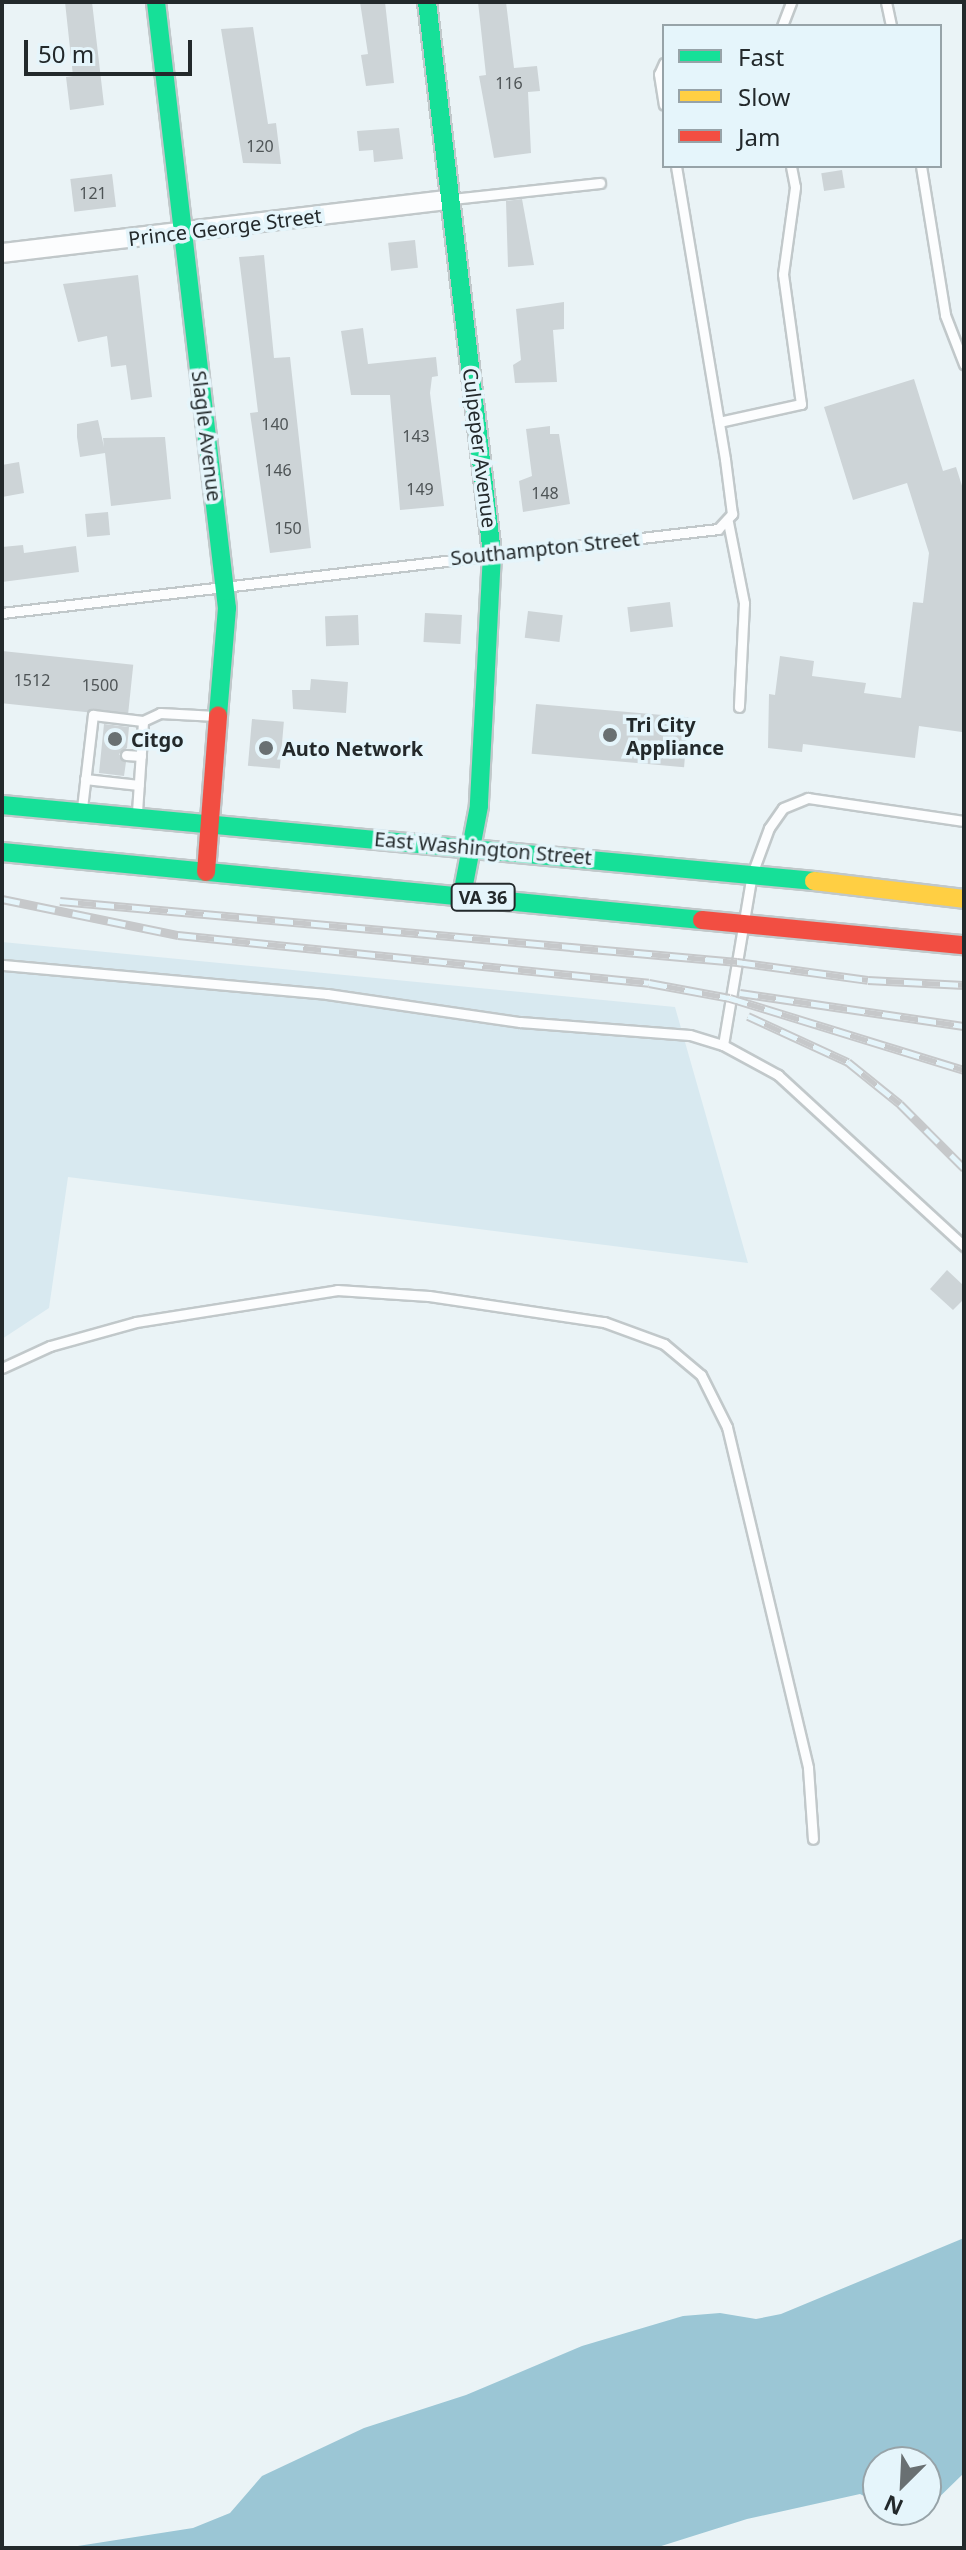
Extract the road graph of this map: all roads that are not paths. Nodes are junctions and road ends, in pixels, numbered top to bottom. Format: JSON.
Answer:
{"nodes":[{"id":1,"x":156,"y":2,"type":"edge"},
{"id":2,"x":427,"y":2,"type":"edge"},
{"id":3,"x":791,"y":2,"type":"edge"},
{"id":4,"x":886,"y":2,"type":"edge"},
{"id":5,"x":783,"y":24,"type":"edge"},
{"id":6,"x":891,"y":24,"type":"edge"},
{"id":7,"x":662,"y":67,"type":"edge"},
{"id":8,"x":662,"y":93,"type":"edge"},
{"id":9,"x":676,"y":168,"type":"edge"},
{"id":10,"x":791,"y":168,"type":"edge"},
{"id":11,"x":921,"y":168,"type":"edge"},
{"id":12,"x":600,"y":183,"type":"dead end"},
{"id":13,"x":448,"y":200,"type":"junction"},
{"id":14,"x":183,"y":231,"type":"junction"},
{"id":15,"x":2,"y":253,"type":"edge"},
{"id":16,"x":964,"y":364,"type":"edge"},
{"id":17,"x":719,"y":422,"type":"junction"},
{"id":18,"x":728,"y":522,"type":"junction"},
{"id":19,"x":492,"y":554,"type":"junction"},
{"id":20,"x":225,"y":584,"type":"junction"},
{"id":21,"x":2,"y":613,"type":"edge"},
{"id":22,"x":739,"y":707,"type":"dead end"},
{"id":23,"x":219,"y":717,"type":"junction"},
{"id":24,"x":143,"y":721,"type":"junction"},
{"id":25,"x":89,"y":752,"type":"junction"},
{"id":26,"x":101,"y":753,"type":"dead end"},
{"id":27,"x":126,"y":755,"type":"dead end"},
{"id":28,"x":141,"y":756,"type":"junction"},
{"id":29,"x":85,"y":779,"type":"junction"},
{"id":30,"x":139,"y":785,"type":"junction"},
{"id":31,"x":2,"y":805,"type":"edge"},
{"id":32,"x":81,"y":812,"type":"junction"},
{"id":33,"x":137,"y":817,"type":"junction"},
{"id":34,"x":964,"y":821,"type":"edge"},
{"id":35,"x":210,"y":823,"type":"junction"},
{"id":36,"x":473,"y":847,"type":"junction"},
{"id":37,"x":2,"y":852,"type":"edge"},
{"id":38,"x":206,"y":872,"type":"junction"},
{"id":39,"x":752,"y":874,"type":"junction"},
{"id":40,"x":462,"y":895,"type":"junction"},
{"id":41,"x":964,"y":899,"type":"edge"},
{"id":42,"x":743,"y":925,"type":"junction"},
{"id":43,"x":964,"y":945,"type":"edge"},
{"id":44,"x":2,"y":965,"type":"edge"},
{"id":45,"x":723,"y":1045,"type":"junction"},
{"id":46,"x":964,"y":1246,"type":"edge"},
{"id":47,"x":2,"y":1368,"type":"edge"},
{"id":48,"x":813,"y":1839,"type":"dead end"}],
"edges":[{"from":1,"to":14,"type":"main road","name":"Slagle Avenue"},
{"from":2,"to":13,"type":"main road","name":"Culpeper Avenue"},
{"from":3,"to":5,"type":"lane"},
{"from":4,"to":6,"type":"lane"},
{"from":7,"to":8,"type":"lane"},
{"from":9,"to":17,"type":"lane"},
{"from":10,"to":17,"type":"lane"},
{"from":11,"to":16,"type":"lane"},
{"from":12,"to":13,"type":"lane"},
{"from":13,"to":14,"type":"street","name":"Prince George Street"},
{"from":13,"to":19,"type":"main road","name":"Culpeper Avenue"},
{"from":14,"to":15,"type":"street","name":"Prince George Street"},
{"from":14,"to":20,"type":"main road","name":"Slagle Avenue"},
{"from":17,"to":18,"type":"lane"},
{"from":18,"to":19,"type":"lane","name":"Southampton Street"},
{"from":18,"to":22,"type":"lane"},
{"from":19,"to":20,"type":"lane","name":"Southampton Street"},
{"from":19,"to":36,"type":"main road","name":"Culpeper Avenue"},
{"from":20,"to":21,"type":"lane","name":"Southampton Street"},
{"from":20,"to":23,"type":"main road","name":"Slagle Avenue"},
{"from":23,"to":24,"type":"lane"},
{"from":23,"to":35,"type":"main road","name":"Slagle Avenue"},
{"from":24,"to":25,"type":"lane"},
{"from":24,"to":28,"type":"lane"},
{"from":25,"to":26,"type":"lane"},
{"from":25,"to":29,"type":"lane"},
{"from":27,"to":28,"type":"lane"},
{"from":28,"to":30,"type":"lane"},
{"from":29,"to":30,"type":"lane"},
{"from":29,"to":32,"type":"lane"},
{"from":30,"to":33,"type":"lane"},
{"from":31,"to":32,"type":"main road","name":"East Washington Street"},
{"from":32,"to":33,"type":"main road","name":"East Washington Street"},
{"from":33,"to":35,"type":"main road","name":"East Washington Street"},
{"from":34,"to":39,"type":"lane"},
{"from":35,"to":36,"type":"main road","name":"East Washington Street"},
{"from":35,"to":38,"type":"main road","name":"Slagle Avenue"},
{"from":36,"to":39,"type":"main road","name":"East Washington Street"},
{"from":36,"to":40,"type":"main road","name":"Culpeper Avenue"},
{"from":37,"to":38,"type":"main road","number":"VA 36"},
{"from":38,"to":40,"type":"main road","number":"VA 36"},
{"from":39,"to":41,"type":"main road","name":"East Washington Street"},
{"from":39,"to":42,"type":"lane"},
{"from":40,"to":42,"type":"main road","number":"VA 36"},
{"from":42,"to":43,"type":"main road","number":"VA 36"},
{"from":42,"to":45,"type":"lane"},
{"from":44,"to":45,"type":"lane"},
{"from":45,"to":46,"type":"lane"},
{"from":47,"to":48,"type":"lane"}]}
